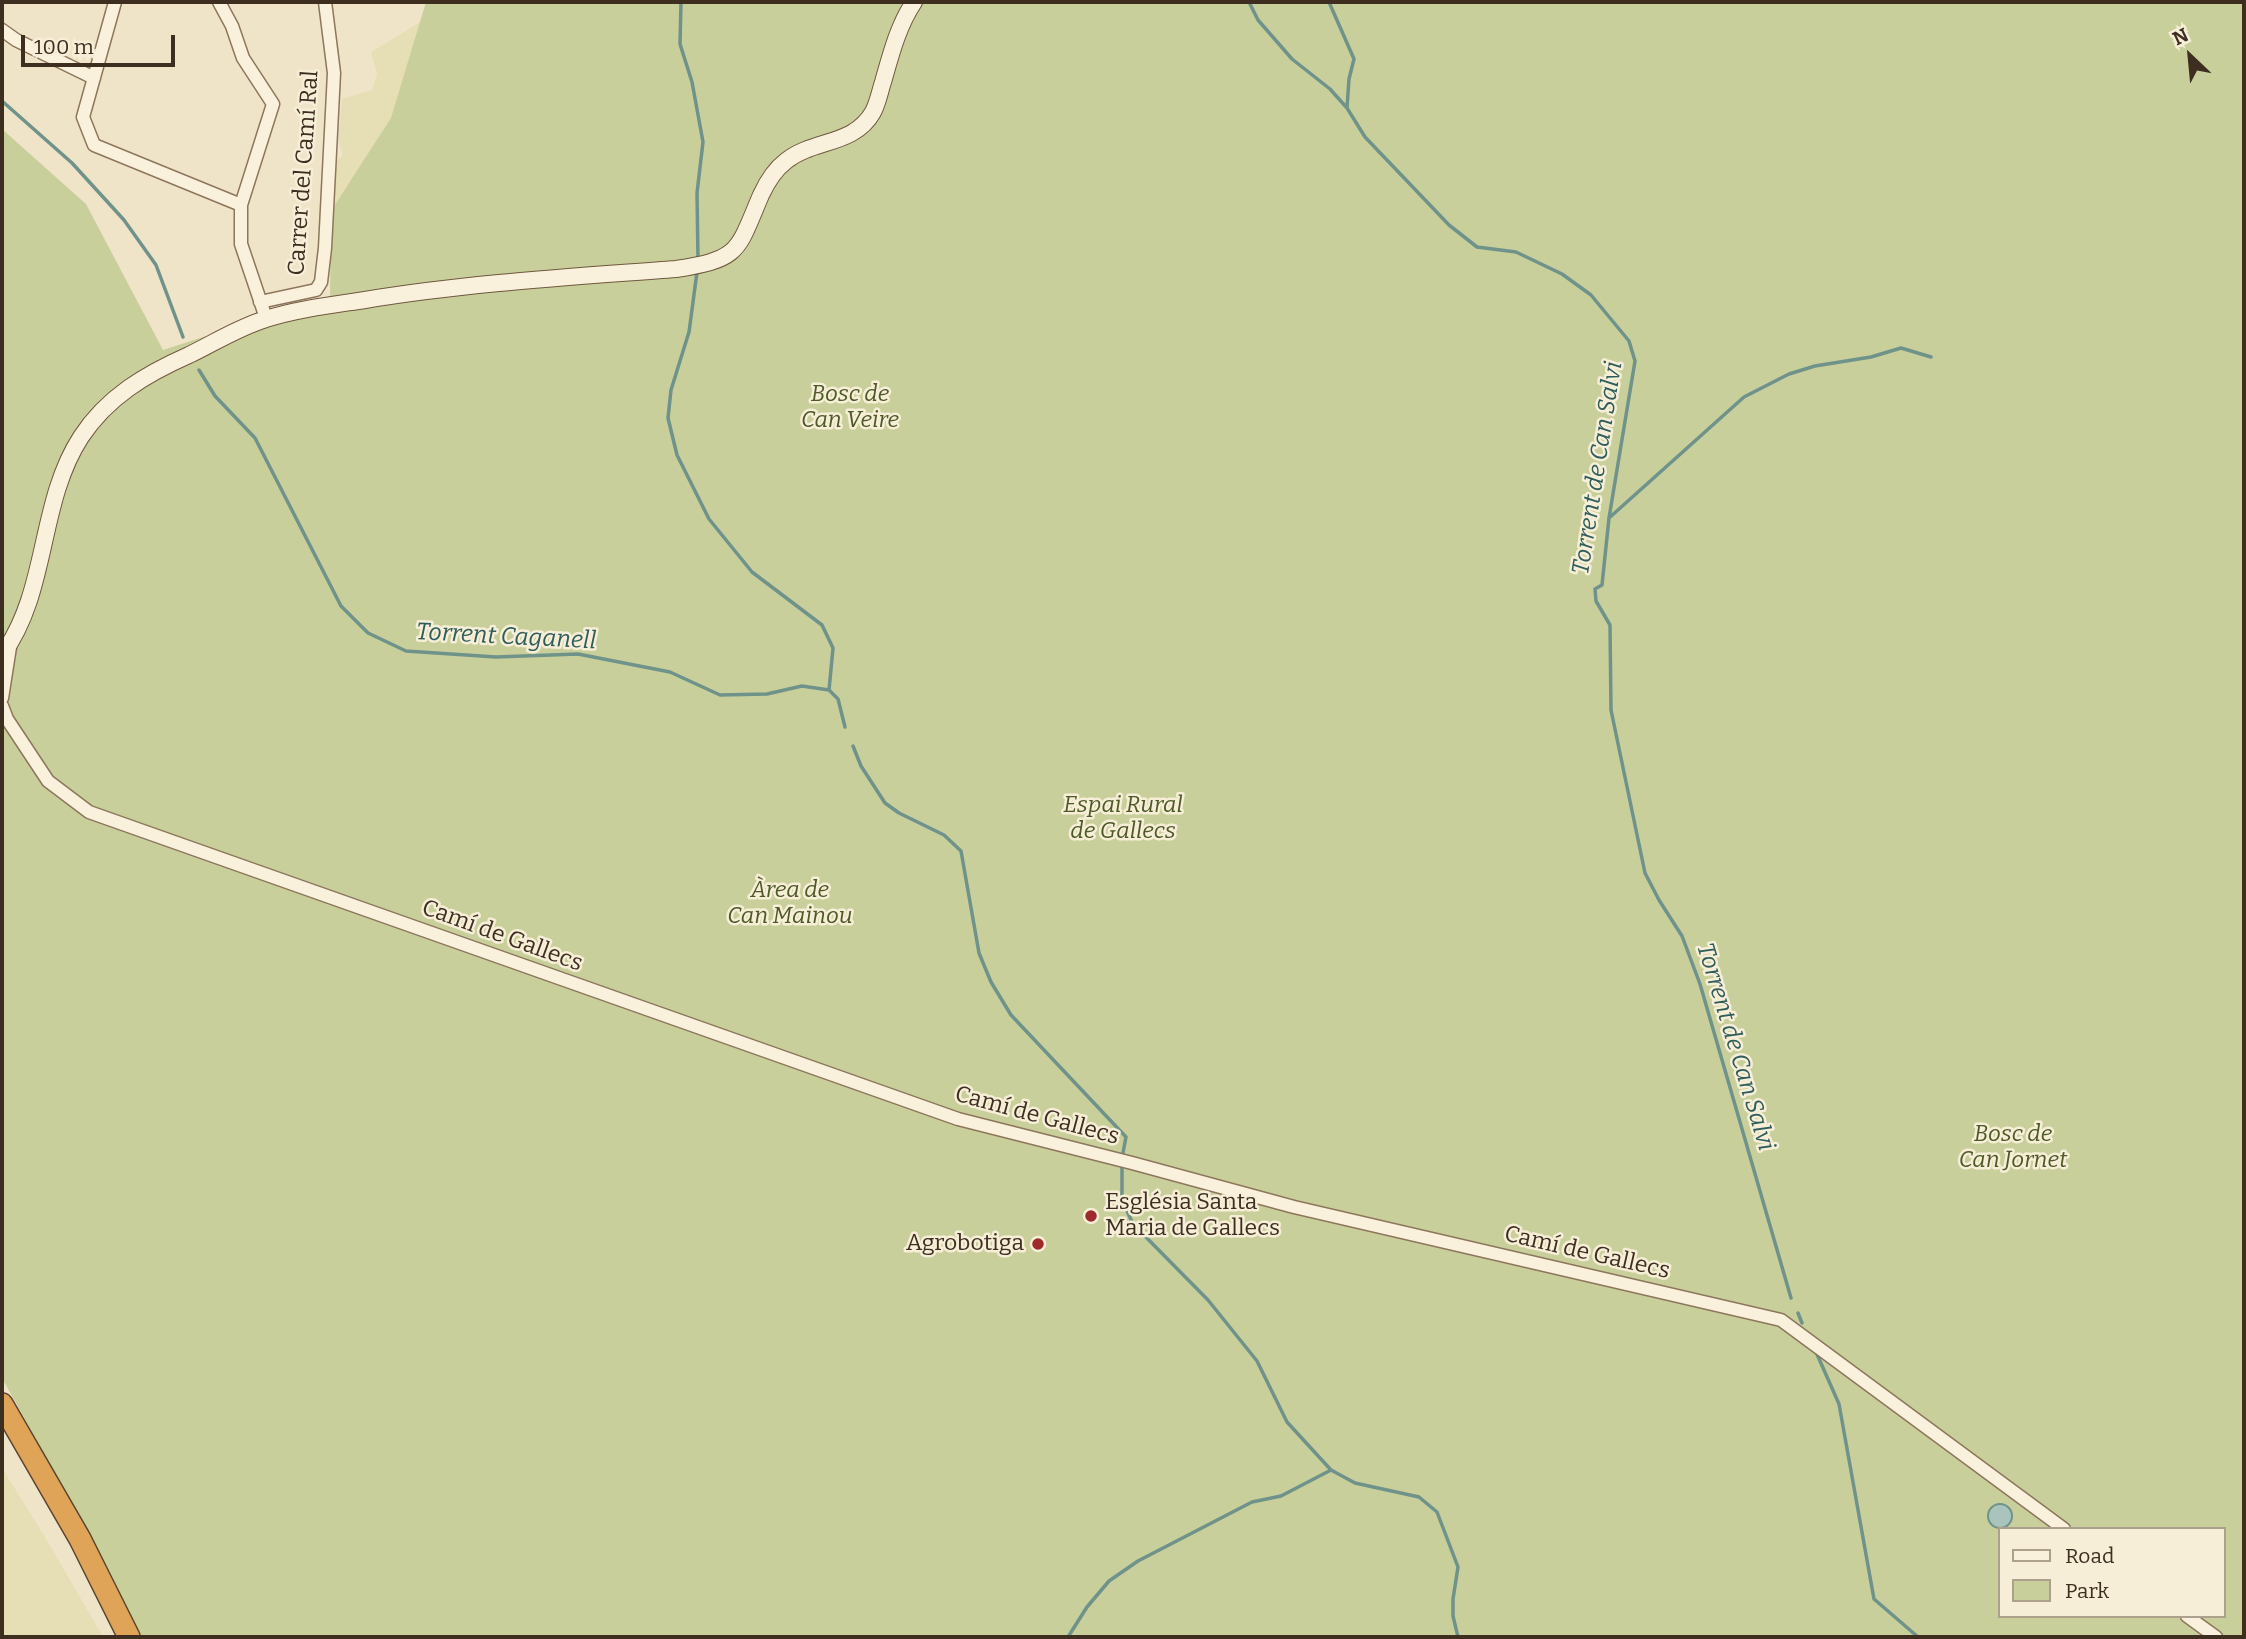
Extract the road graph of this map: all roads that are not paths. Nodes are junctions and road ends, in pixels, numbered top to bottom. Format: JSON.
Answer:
{"nodes":[{"id":1,"x":219,"y":2,"type":"edge"},
{"id":2,"x":325,"y":2,"type":"edge"},
{"id":3,"x":914,"y":2,"type":"edge"},
{"id":4,"x":110,"y":4,"type":"edge"},
{"id":5,"x":2,"y":30,"type":"edge"},
{"id":6,"x":94,"y":78,"type":"junction"},
{"id":7,"x":241,"y":205,"type":"junction"},
{"id":8,"x":260,"y":302,"type":"junction"},
{"id":9,"x":266,"y":318,"type":"junction"},
{"id":10,"x":6,"y":648,"type":"edge"},
{"id":11,"x":2,"y":698,"type":"edge"},
{"id":12,"x":3,"y":714,"type":"edge"},
{"id":13,"x":2,"y":1404,"type":"edge"},
{"id":14,"x":2061,"y":1527,"type":"edge"},
{"id":15,"x":2190,"y":1618,"type":"edge"},
{"id":16,"x":129,"y":1637,"type":"edge"},
{"id":17,"x":2216,"y":1637,"type":"edge"}],
"edges":[{"from":1,"to":7,"type":"street"},
{"from":2,"to":8,"type":"street","name":"Carrer del Camí Ral"},
{"from":3,"to":9,"type":"main road"},
{"from":4,"to":6,"type":"street"},
{"from":5,"to":6,"type":"street"},
{"from":6,"to":7,"type":"street"},
{"from":7,"to":8,"type":"street"},
{"from":8,"to":9,"type":"street"},
{"from":9,"to":10,"type":"main road"},
{"from":10,"to":11,"type":"street"},
{"from":12,"to":14,"type":"street","name":"Camí de Gallecs"},
{"from":13,"to":16,"type":"highway"},
{"from":15,"to":17,"type":"street"}]}
